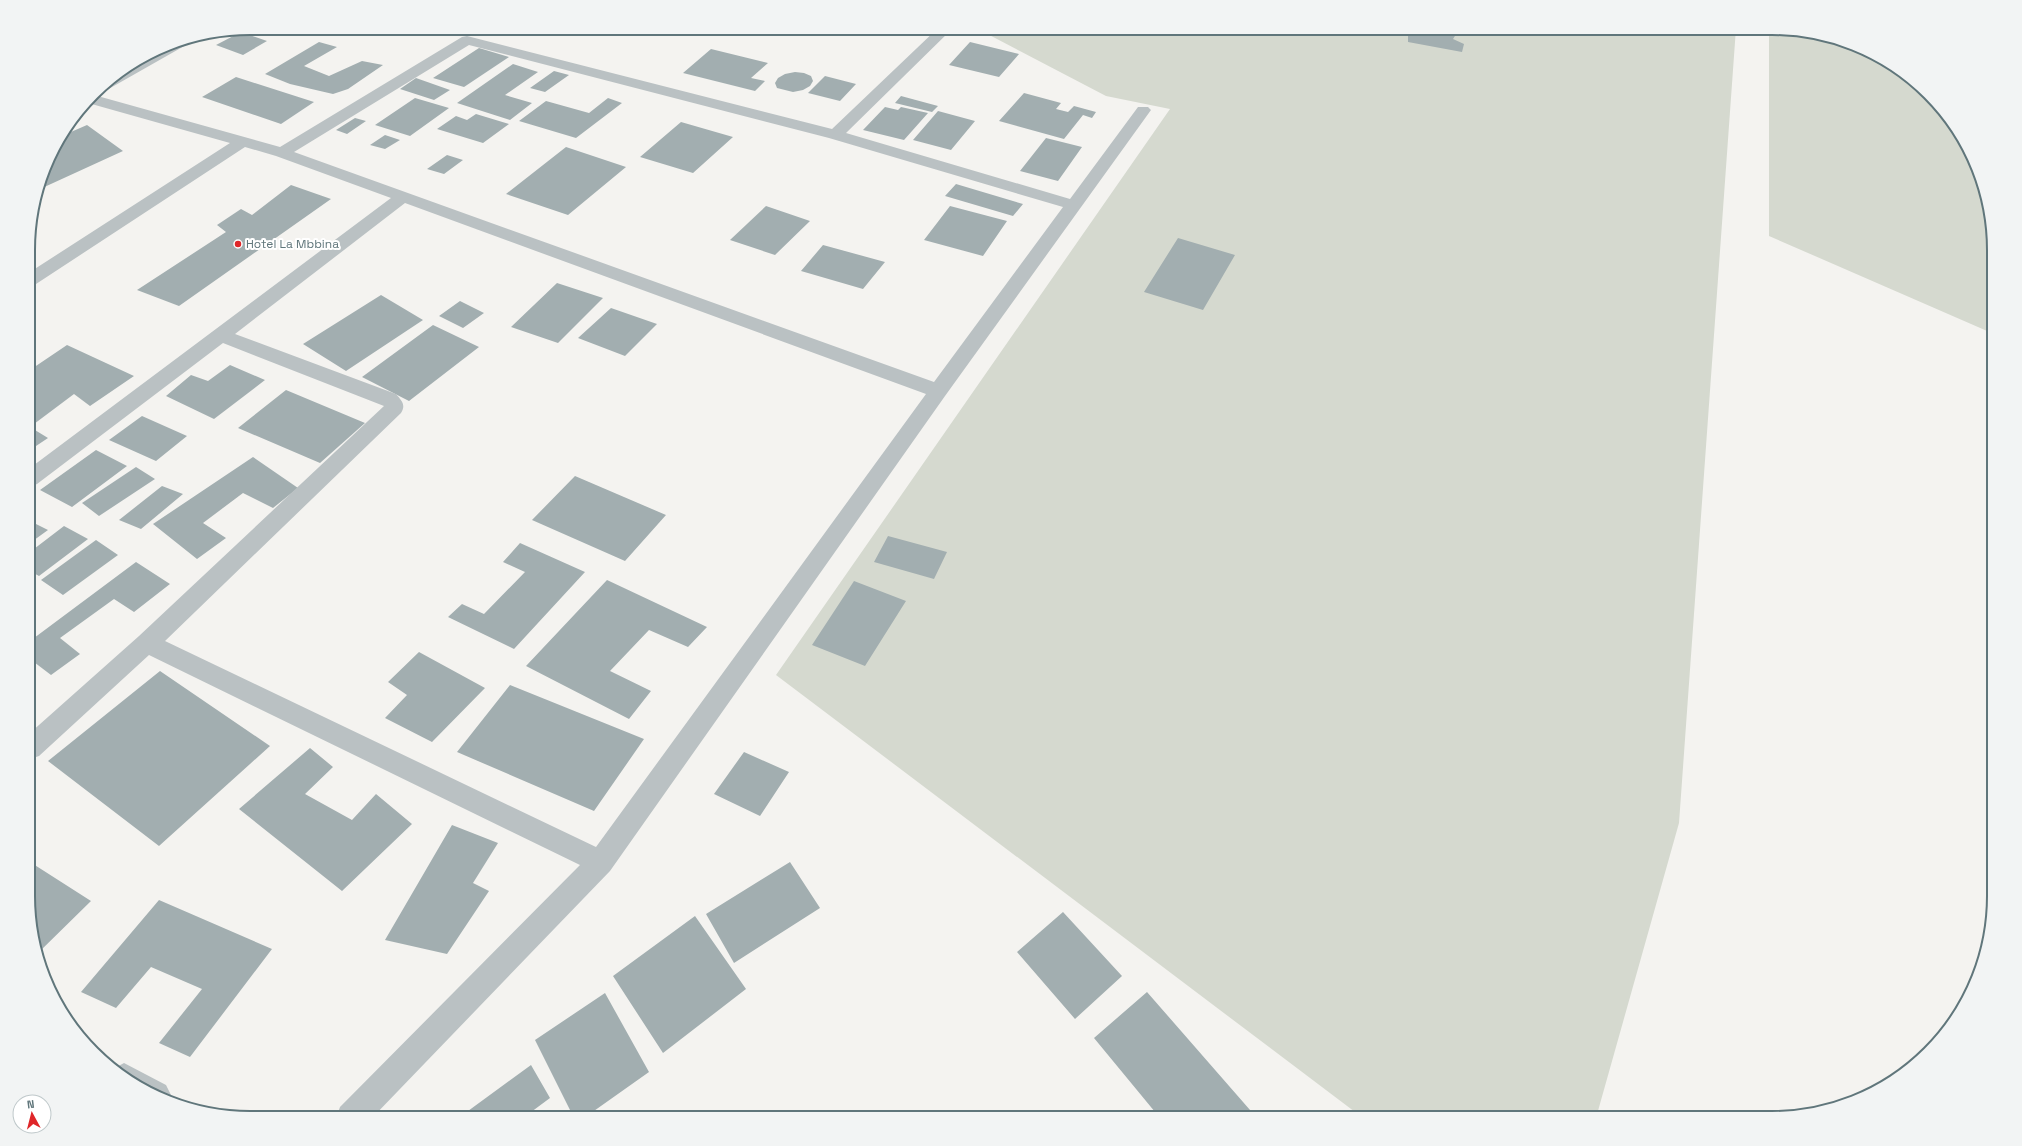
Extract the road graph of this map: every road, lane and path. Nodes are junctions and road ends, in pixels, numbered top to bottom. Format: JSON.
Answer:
{"nodes":[{"id":1,"x":939,"y":35,"type":"edge"},
{"id":2,"x":96,"y":100,"type":"edge"},
{"id":3,"x":1143,"y":110,"type":"dead end"},
{"id":4,"x":835,"y":135,"type":"junction"},
{"id":5,"x":244,"y":141,"type":"junction"},
{"id":6,"x":282,"y":153,"type":"junction"},
{"id":7,"x":402,"y":198,"type":"junction"},
{"id":8,"x":1074,"y":205,"type":"junction"},
{"id":9,"x":35,"y":277,"type":"edge"},
{"id":10,"x":220,"y":335,"type":"junction"},
{"id":11,"x":938,"y":391,"type":"junction"},
{"id":12,"x":35,"y":475,"type":"edge"},
{"id":13,"x":147,"y":643,"type":"junction"},
{"id":14,"x":35,"y":744,"type":"edge"},
{"id":15,"x":601,"y":862,"type":"junction"},
{"id":16,"x":358,"y":1111,"type":"edge"}],
"edges":[{"from":1,"to":4,"type":"street"},
{"from":2,"to":5,"type":"street"},
{"from":3,"to":8,"type":"street"},
{"from":4,"to":6,"type":"street"},
{"from":4,"to":8,"type":"street"},
{"from":5,"to":6,"type":"street"},
{"from":5,"to":9,"type":"street"},
{"from":6,"to":7,"type":"street"},
{"from":7,"to":10,"type":"street"},
{"from":7,"to":11,"type":"street"},
{"from":8,"to":11,"type":"street"},
{"from":10,"to":12,"type":"street"},
{"from":10,"to":13,"type":"street"},
{"from":11,"to":15,"type":"street"},
{"from":13,"to":14,"type":"street"},
{"from":13,"to":15,"type":"street"},
{"from":15,"to":16,"type":"street"}]}
